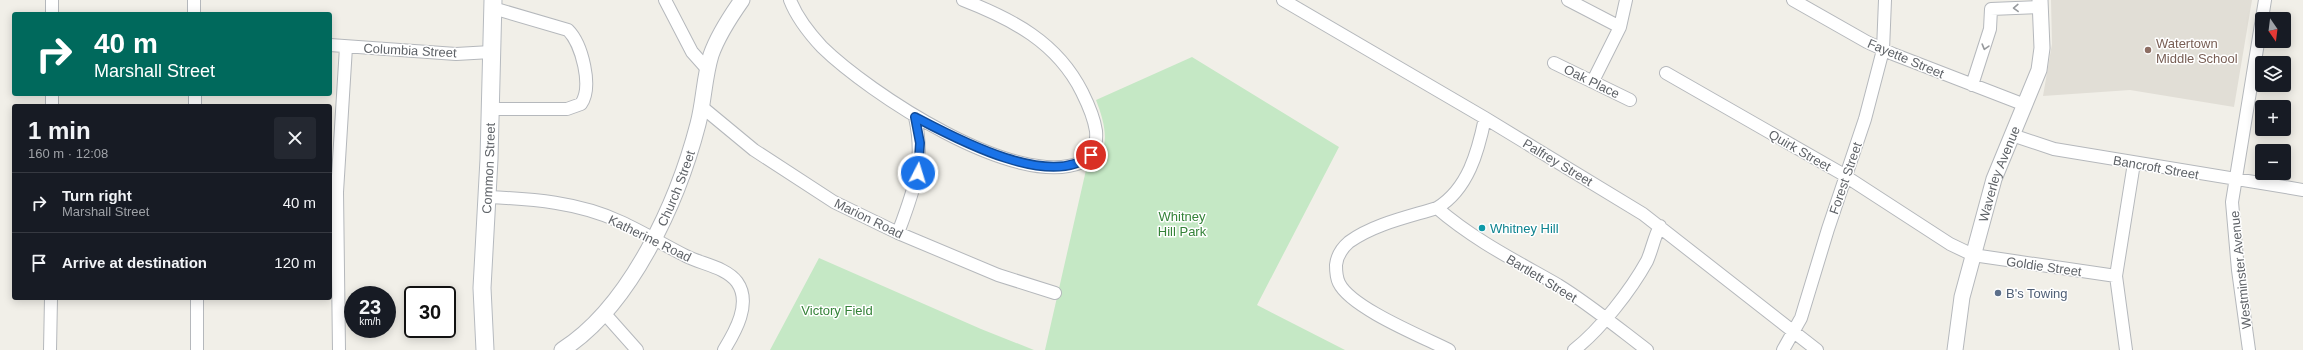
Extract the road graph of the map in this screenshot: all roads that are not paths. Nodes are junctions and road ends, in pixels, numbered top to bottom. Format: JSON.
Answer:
{"nodes":[{"id":1,"x":52,"y":0,"type":"edge"},
{"id":2,"x":194,"y":0,"type":"edge"},
{"id":3,"x":665,"y":0,"type":"edge"},
{"id":4,"x":742,"y":0,"type":"edge"},
{"id":5,"x":790,"y":0,"type":"edge"},
{"id":6,"x":963,"y":0,"type":"edge"},
{"id":7,"x":1283,"y":0,"type":"edge"},
{"id":8,"x":1568,"y":0,"type":"edge"},
{"id":9,"x":1626,"y":0,"type":"edge"},
{"id":10,"x":1793,"y":0,"type":"edge"},
{"id":11,"x":1885,"y":0,"type":"edge"},
{"id":12,"x":2265,"y":0,"type":"edge"},
{"id":13,"x":493,"y":4,"type":"edge"},
{"id":14,"x":2041,"y":4,"type":"edge"},
{"id":15,"x":52,"y":12,"type":"edge"},
{"id":16,"x":194,"y":12,"type":"edge"},
{"id":17,"x":1620,"y":27,"type":"junction"},
{"id":18,"x":332,"y":46,"type":"edge"},
{"id":19,"x":346,"y":47,"type":"junction"},
{"id":20,"x":1883,"y":50,"type":"junction"},
{"id":21,"x":491,"y":52,"type":"junction"},
{"id":22,"x":1554,"y":63,"type":"dead end"},
{"id":23,"x":708,"y":70,"type":"junction"},
{"id":24,"x":1666,"y":73,"type":"dead end"},
{"id":25,"x":1593,"y":81,"type":"junction"},
{"id":26,"x":1972,"y":85,"type":"junction"},
{"id":27,"x":1630,"y":100,"type":"dead end"},
{"id":28,"x":2024,"y":105,"type":"junction"},
{"id":29,"x":702,"y":107,"type":"junction"},
{"id":30,"x":490,"y":109,"type":"junction"},
{"id":31,"x":915,"y":117,"type":"junction"},
{"id":32,"x":1485,"y":118,"type":"junction"},
{"id":33,"x":2012,"y":135,"type":"junction"},
{"id":34,"x":2134,"y":163,"type":"junction"},
{"id":35,"x":1845,"y":177,"type":"junction"},
{"id":36,"x":2235,"y":180,"type":"junction"},
{"id":37,"x":2303,"y":190,"type":"edge"},
{"id":38,"x":487,"y":197,"type":"junction"},
{"id":39,"x":1436,"y":208,"type":"junction"},
{"id":40,"x":1660,"y":226,"type":"junction"},
{"id":41,"x":898,"y":233,"type":"junction"},
{"id":42,"x":653,"y":238,"type":"junction"},
{"id":43,"x":1972,"y":255,"type":"junction"},
{"id":44,"x":2116,"y":276,"type":"junction"},
{"id":45,"x":1055,"y":293,"type":"dead end"},
{"id":46,"x":51,"y":300,"type":"edge"},
{"id":47,"x":197,"y":300,"type":"edge"},
{"id":48,"x":605,"y":314,"type":"junction"},
{"id":49,"x":1605,"y":318,"type":"junction"},
{"id":50,"x":1794,"y":332,"type":"junction"},
{"id":51,"x":486,"y":345,"type":"edge"},
{"id":52,"x":50,"y":350,"type":"edge"},
{"id":53,"x":197,"y":350,"type":"edge"},
{"id":54,"x":339,"y":350,"type":"edge"},
{"id":55,"x":562,"y":350,"type":"edge"},
{"id":56,"x":637,"y":350,"type":"edge"},
{"id":57,"x":724,"y":350,"type":"edge"},
{"id":58,"x":1449,"y":350,"type":"edge"},
{"id":59,"x":1574,"y":350,"type":"edge"},
{"id":60,"x":1647,"y":350,"type":"edge"},
{"id":61,"x":1783,"y":350,"type":"edge"},
{"id":62,"x":1817,"y":350,"type":"edge"},
{"id":63,"x":1955,"y":350,"type":"edge"},
{"id":64,"x":2126,"y":350,"type":"edge"},
{"id":65,"x":2249,"y":350,"type":"edge"}],
"edges":[{"from":1,"to":15,"type":"street"},
{"from":2,"to":16,"type":"street"},
{"from":3,"to":23,"type":"street"},
{"from":4,"to":23,"type":"street","name":"Church Street"},
{"from":5,"to":31,"type":"street"},
{"from":6,"to":31,"type":"street"},
{"from":7,"to":32,"type":"street","name":"Palfrey Street"},
{"from":8,"to":17,"type":"street"},
{"from":9,"to":17,"type":"street"},
{"from":10,"to":20,"type":"street","name":"Fayette Street"},
{"from":11,"to":20,"type":"street","name":"Forest Street"},
{"from":12,"to":36,"type":"street","name":"Westminster Avenue"},
{"from":13,"to":21,"type":"main road","name":"Common Street"},
{"from":13,"to":30,"type":"street"},
{"from":14,"to":26,"type":"street","one_way":true},
{"from":14,"to":28,"type":"street","name":"Waverley Avenue"},
{"from":17,"to":25,"type":"street"},
{"from":18,"to":19,"type":"street","name":"Columbia Street"},
{"from":19,"to":21,"type":"street","name":"Columbia Street"},
{"from":19,"to":54,"type":"street"},
{"from":20,"to":26,"type":"street","name":"Fayette Street"},
{"from":20,"to":35,"type":"street","name":"Forest Street"},
{"from":21,"to":30,"type":"main road","name":"Common Street"},
{"from":22,"to":25,"type":"street","name":"Oak Place"},
{"from":23,"to":29,"type":"street","name":"Church Street"},
{"from":24,"to":35,"type":"street","name":"Quirk Street"},
{"from":25,"to":27,"type":"street","name":"Oak Place"},
{"from":26,"to":28,"type":"street","name":"Fayette Street"},
{"from":28,"to":33,"type":"street","name":"Waverley Avenue"},
{"from":29,"to":41,"type":"street","name":"Marion Road"},
{"from":29,"to":42,"type":"street","name":"Church Street"},
{"from":30,"to":38,"type":"main road","name":"Common Street"},
{"from":31,"to":41,"type":"street"},
{"from":32,"to":39,"type":"street"},
{"from":32,"to":40,"type":"street","name":"Palfrey Street"},
{"from":33,"to":34,"type":"street","name":"Bancroft Street"},
{"from":33,"to":43,"type":"street","name":"Waverley Avenue"},
{"from":34,"to":36,"type":"street","name":"Bancroft Street"},
{"from":34,"to":44,"type":"street"},
{"from":35,"to":43,"type":"street","name":"Quirk Street"},
{"from":35,"to":50,"type":"street","name":"Forest Street"},
{"from":36,"to":37,"type":"street","name":"Bancroft Street"},
{"from":36,"to":65,"type":"street","name":"Westminster Avenue"},
{"from":38,"to":42,"type":"street","name":"Katherine Road"},
{"from":38,"to":51,"type":"main road","name":"Common Street"},
{"from":39,"to":49,"type":"street","name":"Bartlett Street"},
{"from":39,"to":58,"type":"street"},
{"from":40,"to":49,"type":"street"},
{"from":40,"to":50,"type":"street","name":"Palfrey Street"},
{"from":41,"to":45,"type":"street","name":"Marion Road"},
{"from":42,"to":48,"type":"street","name":"Church Street"},
{"from":42,"to":57,"type":"street","name":"Katherine Road"},
{"from":43,"to":44,"type":"street","name":"Goldie Street"},
{"from":43,"to":63,"type":"street","name":"Waverley Avenue"},
{"from":44,"to":64,"type":"street"},
{"from":46,"to":52,"type":"street"},
{"from":47,"to":53,"type":"street"},
{"from":48,"to":55,"type":"street","name":"Church Street"},
{"from":48,"to":56,"type":"street"},
{"from":49,"to":59,"type":"street"},
{"from":49,"to":60,"type":"street","name":"Bartlett Street"},
{"from":50,"to":61,"type":"street","name":"Forest Street"},
{"from":50,"to":62,"type":"street","name":"Palfrey Street"}]}
